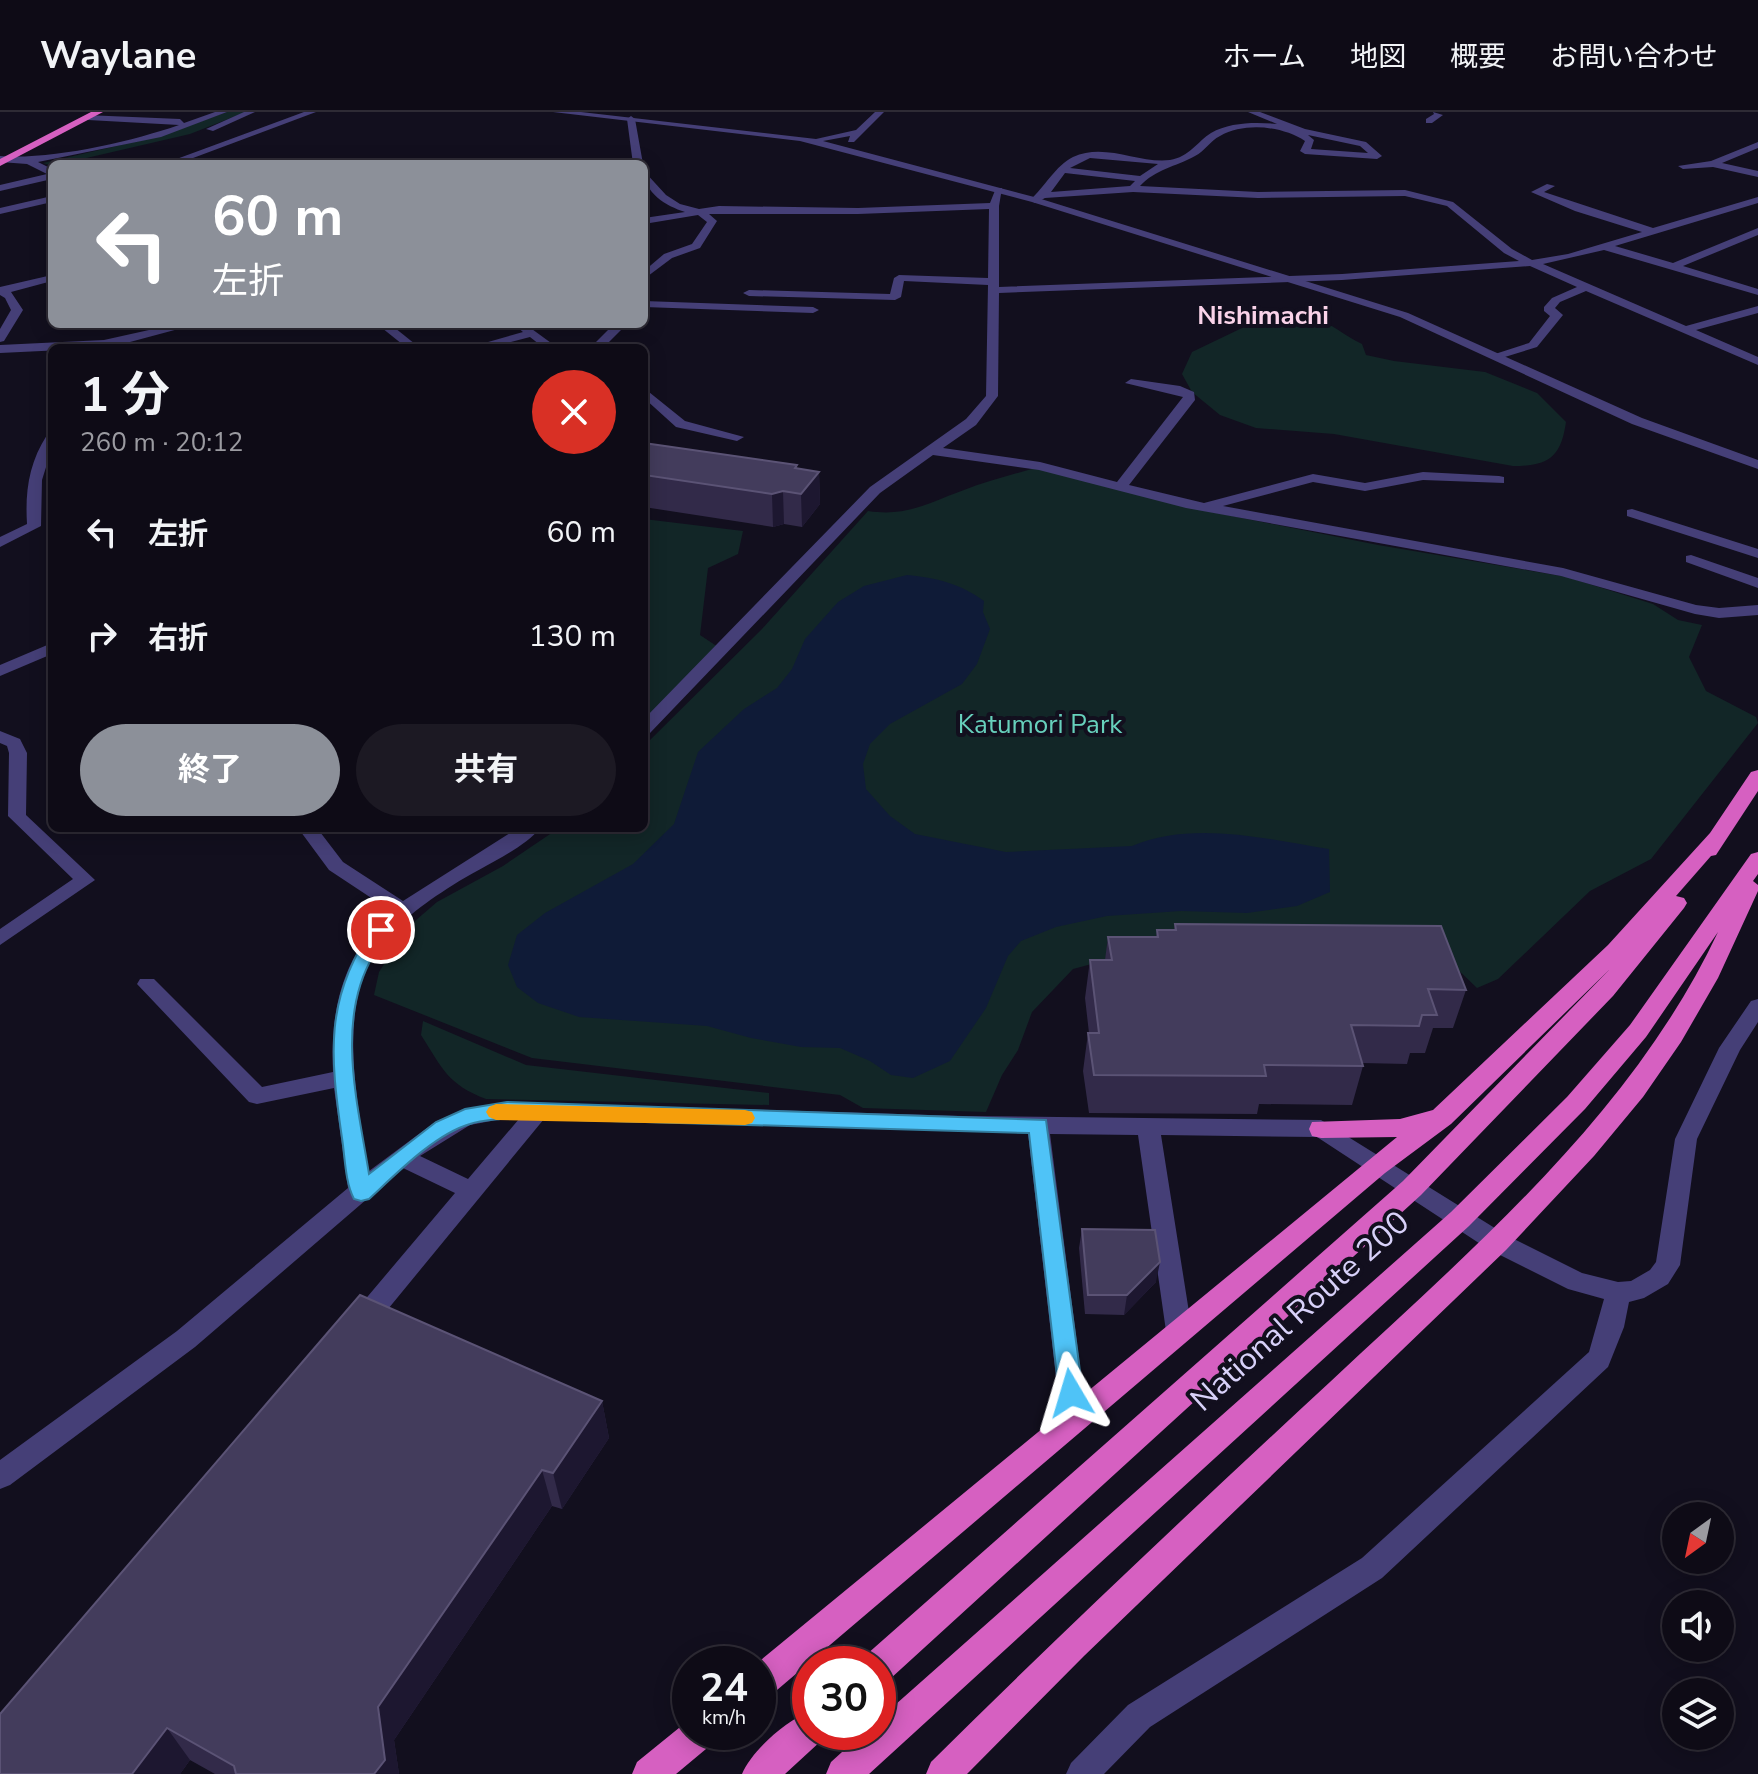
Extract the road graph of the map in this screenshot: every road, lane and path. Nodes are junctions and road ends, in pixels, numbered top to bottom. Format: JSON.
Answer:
{"nodes":[{"id":1,"x":223,"y":112,"type":"edge"},
{"id":2,"x":251,"y":112,"type":"edge"},
{"id":3,"x":292,"y":112,"type":"edge"},
{"id":4,"x":557,"y":112,"type":"edge"},
{"id":5,"x":880,"y":112,"type":"edge"},
{"id":6,"x":1252,"y":112,"type":"edge"},
{"id":7,"x":1437,"y":112,"type":"edge"},
{"id":8,"x":310,"y":113,"type":"edge"},
{"id":9,"x":93,"y":115,"type":"edge"},
{"id":10,"x":615,"y":115,"type":"edge"},
{"id":11,"x":631,"y":119,"type":"junction"},
{"id":12,"x":1429,"y":121,"type":"dead end"},
{"id":13,"x":198,"y":123,"type":"junction"},
{"id":14,"x":860,"y":132,"type":"junction"},
{"id":15,"x":800,"y":138,"type":"junction"},
{"id":16,"x":1740,"y":139,"type":"dead end"},
{"id":17,"x":1758,"y":143,"type":"edge"},
{"id":18,"x":843,"y":149,"type":"junction"},
{"id":19,"x":2,"y":160,"type":"edge"},
{"id":20,"x":82,"y":160,"type":"edge"},
{"id":21,"x":179,"y":160,"type":"edge"},
{"id":22,"x":637,"y":160,"type":"edge"},
{"id":23,"x":29,"y":161,"type":"junction"},
{"id":24,"x":1169,"y":163,"type":"junction"},
{"id":25,"x":1713,"y":164,"type":"junction"},
{"id":26,"x":1683,"y":166,"type":"dead end"},
{"id":27,"x":48,"y":170,"type":"edge"},
{"id":28,"x":1063,"y":170,"type":"junction"},
{"id":29,"x":48,"y":172,"type":"edge"},
{"id":30,"x":1758,"y":174,"type":"edge"},
{"id":31,"x":648,"y":179,"type":"edge"},
{"id":32,"x":1141,"y":179,"type":"junction"},
{"id":33,"x":1550,"y":186,"type":"dead end"},
{"id":34,"x":0,"y":188,"type":"edge"},
{"id":35,"x":1133,"y":189,"type":"junction"},
{"id":36,"x":999,"y":190,"type":"junction"},
{"id":37,"x":1039,"y":198,"type":"junction"},
{"id":38,"x":48,"y":200,"type":"edge"},
{"id":39,"x":1758,"y":200,"type":"edge"},
{"id":40,"x":1741,"y":205,"type":"junction"},
{"id":41,"x":994,"y":206,"type":"junction"},
{"id":42,"x":1758,"y":209,"type":"edge"},
{"id":43,"x":701,"y":210,"type":"junction"},
{"id":44,"x":0,"y":211,"type":"edge"},
{"id":45,"x":648,"y":220,"type":"edge"},
{"id":46,"x":1758,"y":231,"type":"edge"},
{"id":47,"x":1654,"y":232,"type":"junction"},
{"id":48,"x":1606,"y":247,"type":"junction"},
{"id":49,"x":1531,"y":263,"type":"junction"},
{"id":50,"x":1673,"y":267,"type":"junction"},
{"id":51,"x":648,"y":273,"type":"edge"},
{"id":52,"x":48,"y":279,"type":"edge"},
{"id":53,"x":1290,"y":279,"type":"junction"},
{"id":54,"x":994,"y":286,"type":"junction"},
{"id":55,"x":1584,"y":288,"type":"junction"},
{"id":56,"x":2,"y":291,"type":"edge"},
{"id":57,"x":1758,"y":292,"type":"edge"},
{"id":58,"x":749,"y":293,"type":"dead end"},
{"id":59,"x":648,"y":304,"type":"edge"},
{"id":60,"x":1758,"y":309,"type":"edge"},
{"id":61,"x":813,"y":310,"type":"dead end"},
{"id":62,"x":174,"y":328,"type":"edge"},
{"id":63,"x":388,"y":328,"type":"edge"},
{"id":64,"x":525,"y":328,"type":"edge"},
{"id":65,"x":617,"y":328,"type":"edge"},
{"id":66,"x":1683,"y":330,"type":"junction"},
{"id":67,"x":533,"y":333,"type":"junction"},
{"id":68,"x":0,"y":339,"type":"edge"},
{"id":69,"x":104,"y":344,"type":"edge"},
{"id":70,"x":409,"y":344,"type":"edge"},
{"id":71,"x":489,"y":344,"type":"edge"},
{"id":72,"x":547,"y":344,"type":"edge"},
{"id":73,"x":600,"y":344,"type":"edge"},
{"id":74,"x":48,"y":348,"type":"edge"},
{"id":75,"x":0,"y":349,"type":"edge"},
{"id":76,"x":1499,"y":357,"type":"junction"},
{"id":77,"x":1758,"y":361,"type":"edge"},
{"id":78,"x":1131,"y":383,"type":"dead end"},
{"id":79,"x":648,"y":395,"type":"edge"},
{"id":80,"x":737,"y":437,"type":"dead end"},
{"id":81,"x":48,"y":443,"type":"edge"},
{"id":82,"x":928,"y":450,"type":"junction"},
{"id":83,"x":1758,"y":465,"type":"edge"},
{"id":84,"x":1499,"y":480,"type":"dead end"},
{"id":85,"x":1121,"y":486,"type":"junction"},
{"id":86,"x":1204,"y":508,"type":"junction"},
{"id":87,"x":1632,"y":513,"type":"dead end"},
{"id":88,"x":0,"y":543,"type":"edge"},
{"id":89,"x":1758,"y":554,"type":"edge"},
{"id":90,"x":1691,"y":559,"type":"dead end"},
{"id":91,"x":1758,"y":583,"type":"edge"},
{"id":92,"x":1758,"y":610,"type":"edge"},
{"id":93,"x":48,"y":650,"type":"edge"},
{"id":94,"x":0,"y":671,"type":"edge"},
{"id":95,"x":648,"y":725,"type":"edge"},
{"id":96,"x":0,"y":736,"type":"edge"},
{"id":97,"x":1758,"y":776,"type":"edge"},
{"id":98,"x":310,"y":832,"type":"edge"},
{"id":99,"x":525,"y":832,"type":"edge"},
{"id":100,"x":1716,"y":838,"type":"junction"},
{"id":101,"x":1758,"y":861,"type":"edge"},
{"id":102,"x":403,"y":910,"type":"junction"},
{"id":103,"x":0,"y":938,"type":"edge"},
{"id":104,"x":147,"y":984,"type":"dead end"},
{"id":105,"x":1758,"y":1006,"type":"edge"},
{"id":106,"x":343,"y":1078,"type":"junction"},
{"id":107,"x":538,"y":1111,"type":"junction"},
{"id":108,"x":1442,"y":1117,"type":"junction"},
{"id":109,"x":1038,"y":1125,"type":"junction"},
{"id":110,"x":1148,"y":1127,"type":"junction"},
{"id":111,"x":1321,"y":1129,"type":"junction"},
{"id":112,"x":401,"y":1157,"type":"junction"},
{"id":113,"x":1376,"y":1166,"type":"junction"},
{"id":114,"x":1412,"y":1188,"type":"junction"},
{"id":115,"x":472,"y":1191,"type":"junction"},
{"id":116,"x":361,"y":1193,"type":"junction"},
{"id":117,"x":1460,"y":1219,"type":"junction"},
{"id":118,"x":1497,"y":1242,"type":"junction"},
{"id":119,"x":1618,"y":1292,"type":"junction"},
{"id":120,"x":1179,"y":1331,"type":"junction"},
{"id":121,"x":349,"y":1337,"type":"edge"},
{"id":122,"x":1074,"y":1421,"type":"junction"},
{"id":123,"x":0,"y":1476,"type":"edge"},
{"id":124,"x":896,"y":1651,"type":"edge"},
{"id":125,"x":776,"y":1669,"type":"edge"},
{"id":126,"x":792,"y":1744,"type":"edge"},
{"id":127,"x":678,"y":1750,"type":"edge"},
{"id":128,"x":649,"y":1774,"type":"edge"},
{"id":129,"x":759,"y":1774,"type":"edge"},
{"id":130,"x":843,"y":1774,"type":"edge"},
{"id":131,"x":943,"y":1774,"type":"edge"},
{"id":132,"x":1082,"y":1774,"type":"edge"}],
"edges":[{"from":1,"to":13,"type":"street"},
{"from":2,"to":20,"type":"street"},
{"from":3,"to":8,"type":"street"},
{"from":4,"to":10,"type":"street"},
{"from":5,"to":14,"type":"street"},
{"from":6,"to":24,"type":"street"},
{"from":7,"to":12,"type":"street"},
{"from":8,"to":21,"type":"street"},
{"from":9,"to":13,"type":"street"},
{"from":9,"to":19,"type":"highway"},
{"from":10,"to":11,"type":"street"},
{"from":11,"to":15,"type":"street"},
{"from":11,"to":22,"type":"street"},
{"from":13,"to":23,"type":"street"},
{"from":14,"to":15,"type":"street"},
{"from":14,"to":18,"type":"street"},
{"from":15,"to":18,"type":"street"},
{"from":16,"to":17,"type":"street"},
{"from":17,"to":25,"type":"street"},
{"from":18,"to":36,"type":"street"},
{"from":19,"to":23,"type":"street"},
{"from":23,"to":27,"type":"street"},
{"from":24,"to":28,"type":"street"},
{"from":24,"to":32,"type":"street"},
{"from":25,"to":26,"type":"street"},
{"from":25,"to":30,"type":"street"},
{"from":28,"to":32,"type":"street"},
{"from":28,"to":37,"type":"street"},
{"from":29,"to":34,"type":"street"},
{"from":31,"to":43,"type":"street"},
{"from":32,"to":35,"type":"street"},
{"from":33,"to":47,"type":"street"},
{"from":35,"to":37,"type":"street"},
{"from":35,"to":49,"type":"street"},
{"from":36,"to":37,"type":"street"},
{"from":36,"to":41,"type":"street"},
{"from":37,"to":53,"type":"street"},
{"from":38,"to":44,"type":"street"},
{"from":39,"to":40,"type":"street"},
{"from":40,"to":42,"type":"street"},
{"from":40,"to":47,"type":"street"},
{"from":41,"to":43,"type":"street"},
{"from":41,"to":54,"type":"street"},
{"from":43,"to":45,"type":"street"},
{"from":43,"to":51,"type":"street"},
{"from":46,"to":50,"type":"street"},
{"from":47,"to":48,"type":"street"},
{"from":48,"to":49,"type":"street"},
{"from":48,"to":50,"type":"street"},
{"from":49,"to":53,"type":"street"},
{"from":49,"to":55,"type":"street"},
{"from":50,"to":57,"type":"street"},
{"from":52,"to":56,"type":"street"},
{"from":53,"to":54,"type":"street"},
{"from":53,"to":76,"type":"street"},
{"from":54,"to":58,"type":"street"},
{"from":54,"to":82,"type":"street"},
{"from":55,"to":66,"type":"street"},
{"from":55,"to":76,"type":"street"},
{"from":56,"to":68,"type":"street"},
{"from":59,"to":61,"type":"street"},
{"from":60,"to":66,"type":"street"},
{"from":62,"to":69,"type":"street"},
{"from":63,"to":70,"type":"street"},
{"from":64,"to":67,"type":"street"},
{"from":65,"to":73,"type":"street"},
{"from":66,"to":77,"type":"street"},
{"from":67,"to":71,"type":"street"},
{"from":67,"to":72,"type":"street"},
{"from":74,"to":75,"type":"street"},
{"from":76,"to":83,"type":"street"},
{"from":78,"to":85,"type":"street"},
{"from":79,"to":80,"type":"street"},
{"from":81,"to":88,"type":"street"},
{"from":82,"to":85,"type":"street"},
{"from":82,"to":95,"type":"street"},
{"from":84,"to":86,"type":"street"},
{"from":85,"to":86,"type":"street"},
{"from":86,"to":92,"type":"street"},
{"from":87,"to":89,"type":"street"},
{"from":90,"to":91,"type":"street"},
{"from":93,"to":94,"type":"street"},
{"from":96,"to":103,"type":"street"},
{"from":97,"to":100,"type":"highway","name":"National Route 200"},
{"from":98,"to":102,"type":"street"},
{"from":99,"to":102,"type":"street"},
{"from":100,"to":108,"type":"highway"},
{"from":100,"to":114,"type":"highway","name":"National Route 200"},
{"from":101,"to":117,"type":"highway","name":"National Route 200"},
{"from":101,"to":118,"type":"highway"},
{"from":102,"to":106,"type":"street"},
{"from":104,"to":106,"type":"street"},
{"from":105,"to":119,"type":"street"},
{"from":106,"to":116,"type":"street"},
{"from":107,"to":109,"type":"street"},
{"from":107,"to":112,"type":"street"},
{"from":107,"to":115,"type":"street"},
{"from":108,"to":111,"type":"highway"},
{"from":108,"to":113,"type":"highway"},
{"from":109,"to":110,"type":"street"},
{"from":109,"to":122,"type":"street"},
{"from":110,"to":111,"type":"street"},
{"from":110,"to":120,"type":"street"},
{"from":111,"to":113,"type":"street"},
{"from":112,"to":115,"type":"street"},
{"from":112,"to":116,"type":"street"},
{"from":113,"to":114,"type":"street"},
{"from":113,"to":120,"type":"highway"},
{"from":114,"to":117,"type":"street"},
{"from":114,"to":124,"type":"highway","name":"National Route 200"},
{"from":115,"to":121,"type":"street"},
{"from":116,"to":123,"type":"street"},
{"from":117,"to":118,"type":"street"},
{"from":117,"to":130,"type":"highway","name":"National Route 200"},
{"from":118,"to":119,"type":"street"},
{"from":118,"to":131,"type":"highway"},
{"from":119,"to":132,"type":"street"},
{"from":120,"to":122,"type":"highway"},
{"from":122,"to":125,"type":"highway"},
{"from":126,"to":129,"type":"highway"},
{"from":127,"to":128,"type":"highway"}]}
